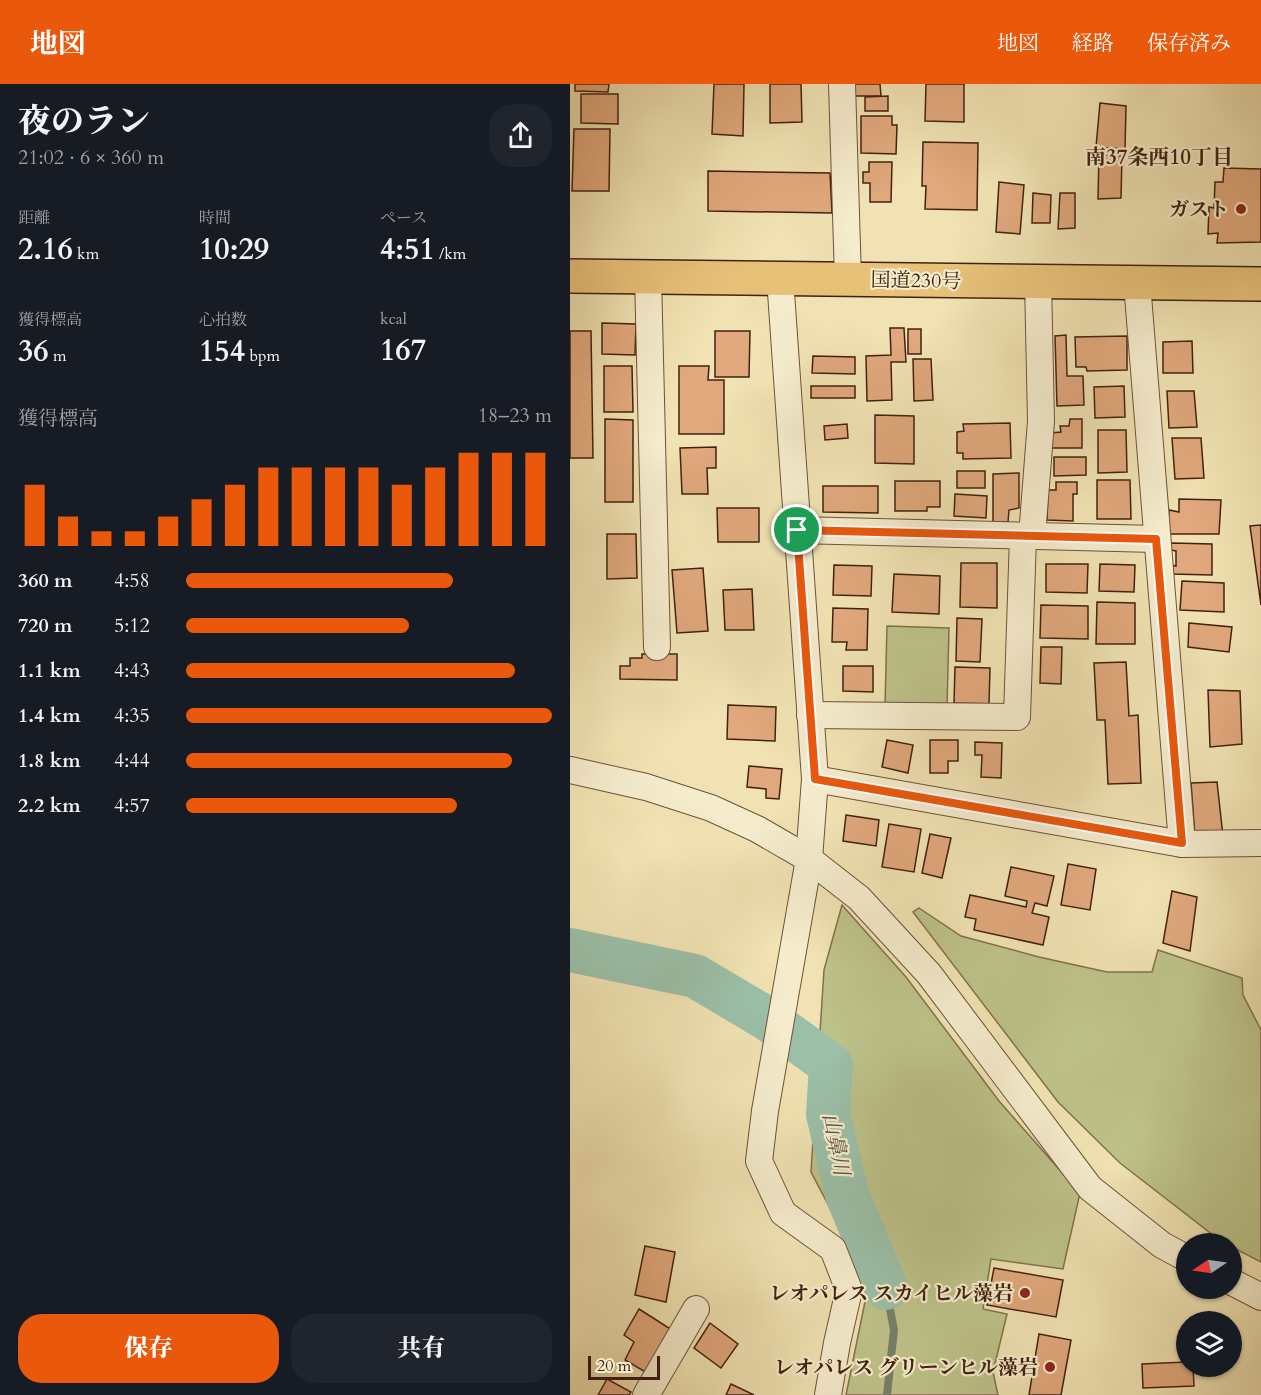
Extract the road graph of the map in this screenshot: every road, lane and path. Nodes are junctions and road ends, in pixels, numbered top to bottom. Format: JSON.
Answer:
{"nodes":[{"id":1,"x":842,"y":84,"type":"edge"},
{"id":2,"x":570,"y":276,"type":"edge"},
{"id":3,"x":648,"y":276,"type":"junction"},
{"id":4,"x":780,"y":278,"type":"junction"},
{"id":5,"x":848,"y":279,"type":"junction"},
{"id":6,"x":1038,"y":281,"type":"junction"},
{"id":7,"x":1137,"y":283,"type":"junction"},
{"id":8,"x":1261,"y":284,"type":"edge"},
{"id":9,"x":797,"y":530,"type":"junction"},
{"id":10,"x":1028,"y":536,"type":"junction"},
{"id":11,"x":1156,"y":539,"type":"junction"},
{"id":12,"x":657,"y":647,"type":"dead end"},
{"id":13,"x":810,"y":715,"type":"junction"},
{"id":14,"x":570,"y":770,"type":"edge"},
{"id":15,"x":815,"y":779,"type":"junction"},
{"id":16,"x":1182,"y":843,"type":"junction"},
{"id":17,"x":1261,"y":843,"type":"edge"},
{"id":18,"x":809,"y":858,"type":"junction"},
{"id":19,"x":1176,"y":1253,"type":"edge"},
{"id":20,"x":1242,"y":1287,"type":"edge"},
{"id":21,"x":1261,"y":1297,"type":"edge"},
{"id":22,"x":696,"y":1309,"type":"dead end"},
{"id":23,"x":646,"y":1395,"type":"edge"},
{"id":24,"x":828,"y":1395,"type":"edge"}],
"edges":[{"from":1,"to":5,"type":"street"},
{"from":2,"to":3,"type":"highway","name":"国道230号"},
{"from":3,"to":4,"type":"highway","name":"国道230号"},
{"from":3,"to":12,"type":"street"},
{"from":4,"to":5,"type":"highway","name":"国道230号"},
{"from":4,"to":9,"type":"street"},
{"from":5,"to":6,"type":"highway","name":"国道230号"},
{"from":6,"to":7,"type":"highway","name":"国道230号"},
{"from":6,"to":10,"type":"street"},
{"from":7,"to":8,"type":"highway","name":"国道230号"},
{"from":7,"to":11,"type":"street"},
{"from":9,"to":10,"type":"street"},
{"from":9,"to":13,"type":"street"},
{"from":10,"to":11,"type":"street"},
{"from":10,"to":13,"type":"street"},
{"from":11,"to":16,"type":"street"},
{"from":13,"to":15,"type":"street"},
{"from":14,"to":18,"type":"street"},
{"from":15,"to":16,"type":"street"},
{"from":15,"to":18,"type":"street"},
{"from":16,"to":17,"type":"street"},
{"from":18,"to":19,"type":"street"},
{"from":18,"to":24,"type":"street"},
{"from":20,"to":21,"type":"street"},
{"from":22,"to":23,"type":"street"}]}
